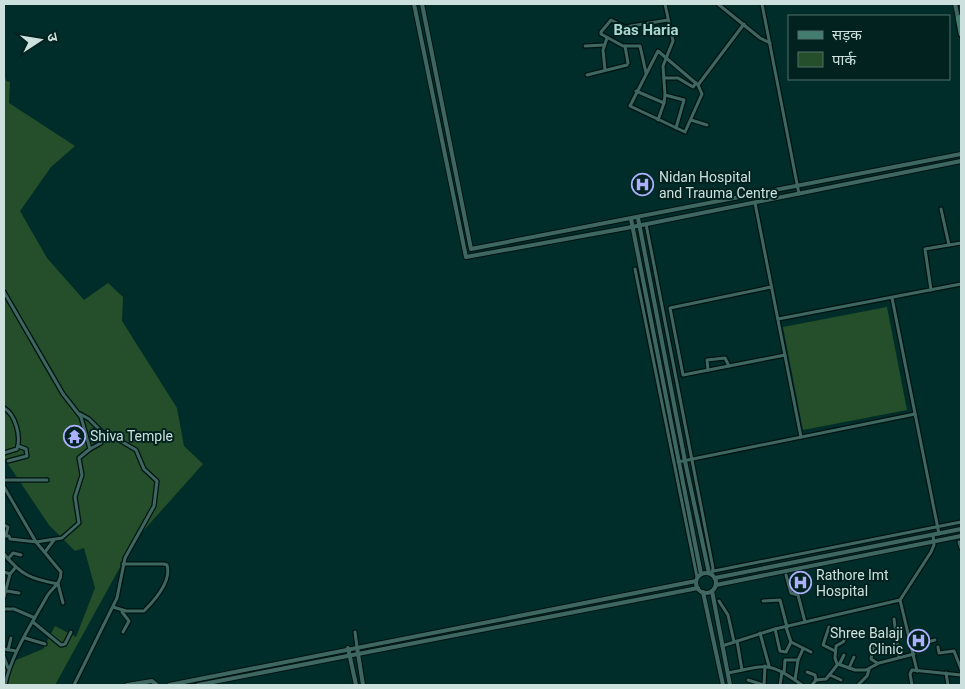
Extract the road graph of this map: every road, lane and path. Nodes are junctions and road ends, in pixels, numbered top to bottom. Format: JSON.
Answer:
{"nodes":[{"id":1,"x":414,"y":4,"type":"edge"},
{"id":2,"x":422,"y":4,"type":"edge"},
{"id":3,"x":665,"y":4,"type":"edge"},
{"id":4,"x":718,"y":4,"type":"edge"},
{"id":5,"x":762,"y":4,"type":"edge"},
{"id":6,"x":955,"y":4,"type":"edge"},
{"id":7,"x":960,"y":17,"type":"edge"},
{"id":8,"x":668,"y":20,"type":"junction"},
{"id":9,"x":744,"y":24,"type":"junction"},
{"id":10,"x":960,"y":25,"type":"edge"},
{"id":11,"x":961,"y":34,"type":"edge"},
{"id":12,"x":607,"y":38,"type":"junction"},
{"id":13,"x":770,"y":43,"type":"junction"},
{"id":14,"x":604,"y":45,"type":"junction"},
{"id":15,"x":585,"y":46,"type":"dead end"},
{"id":16,"x":625,"y":46,"type":"junction"},
{"id":17,"x":667,"y":56,"type":"junction"},
{"id":18,"x":605,"y":70,"type":"junction"},
{"id":19,"x":646,"y":74,"type":"junction"},
{"id":20,"x":587,"y":75,"type":"dead end"},
{"id":21,"x":664,"y":78,"type":"junction"},
{"id":22,"x":697,"y":84,"type":"junction"},
{"id":23,"x":636,"y":90,"type":"junction"},
{"id":24,"x":665,"y":96,"type":"junction"},
{"id":25,"x":664,"y":103,"type":"junction"},
{"id":26,"x":658,"y":120,"type":"junction"},
{"id":27,"x":691,"y":120,"type":"junction"},
{"id":28,"x":707,"y":125,"type":"dead end"},
{"id":29,"x":676,"y":128,"type":"junction"},
{"id":30,"x":961,"y":154,"type":"edge"},
{"id":31,"x":961,"y":161,"type":"edge"},
{"id":32,"x":798,"y":186,"type":"junction"},
{"id":33,"x":799,"y":194,"type":"junction"},
{"id":34,"x":755,"y":202,"type":"junction"},
{"id":35,"x":941,"y":209,"type":"dead end"},
{"id":36,"x":638,"y":218,"type":"junction"},
{"id":37,"x":631,"y":219,"type":"junction"},
{"id":38,"x":646,"y":224,"type":"junction"},
{"id":39,"x":639,"y":226,"type":"junction"},
{"id":40,"x":632,"y":227,"type":"junction"},
{"id":41,"x":961,"y":243,"type":"edge"},
{"id":42,"x":949,"y":245,"type":"junction"},
{"id":43,"x":471,"y":249,"type":"junction"},
{"id":44,"x":464,"y":255,"type":"junction"},
{"id":45,"x":640,"y":268,"type":"junction"},
{"id":46,"x":961,"y":284,"type":"edge"},
{"id":47,"x":771,"y":287,"type":"junction"},
{"id":48,"x":931,"y":290,"type":"junction"},
{"id":49,"x":4,"y":292,"type":"edge"},
{"id":50,"x":892,"y":298,"type":"junction"},
{"id":51,"x":646,"y":300,"type":"junction"},
{"id":52,"x":641,"y":301,"type":"junction"},
{"id":53,"x":778,"y":320,"type":"junction"},
{"id":54,"x":785,"y":355,"type":"junction"},
{"id":55,"x":729,"y":366,"type":"junction"},
{"id":56,"x":708,"y":370,"type":"junction"},
{"id":57,"x":4,"y":408,"type":"edge"},
{"id":58,"x":79,"y":414,"type":"junction"},
{"id":59,"x":915,"y":414,"type":"junction"},
{"id":60,"x":103,"y":434,"type":"junction"},
{"id":61,"x":801,"y":437,"type":"junction"},
{"id":62,"x":18,"y":446,"type":"junction"},
{"id":63,"x":90,"y":449,"type":"junction"},
{"id":64,"x":4,"y":453,"type":"edge"},
{"id":65,"x":692,"y":460,"type":"junction"},
{"id":66,"x":8,"y":461,"type":"dead end"},
{"id":67,"x":685,"y":461,"type":"junction"},
{"id":68,"x":678,"y":462,"type":"junction"},
{"id":69,"x":4,"y":480,"type":"edge"},
{"id":70,"x":47,"y":480,"type":"dead end"},
{"id":71,"x":4,"y":487,"type":"edge"},
{"id":72,"x":961,"y":522,"type":"edge"},
{"id":73,"x":4,"y":525,"type":"edge"},
{"id":74,"x":937,"y":527,"type":"junction"},
{"id":75,"x":961,"y":529,"type":"edge"},
{"id":76,"x":939,"y":534,"type":"junction"},
{"id":77,"x":933,"y":535,"type":"junction"},
{"id":78,"x":5,"y":536,"type":"edge"},
{"id":79,"x":961,"y":536,"type":"edge"},
{"id":80,"x":54,"y":540,"type":"junction"},
{"id":81,"x":934,"y":541,"type":"junction"},
{"id":82,"x":37,"y":542,"type":"junction"},
{"id":83,"x":960,"y":542,"type":"dead end"},
{"id":84,"x":961,"y":548,"type":"edge"},
{"id":85,"x":45,"y":552,"type":"junction"},
{"id":86,"x":4,"y":554,"type":"edge"},
{"id":87,"x":21,"y":556,"type":"dead end"},
{"id":88,"x":8,"y":559,"type":"junction"},
{"id":89,"x":123,"y":564,"type":"junction"},
{"id":90,"x":15,"y":568,"type":"junction"},
{"id":91,"x":4,"y":572,"type":"edge"},
{"id":92,"x":10,"y":574,"type":"junction"},
{"id":93,"x":712,"y":574,"type":"junction"},
{"id":94,"x":786,"y":575,"type":"dead end"},
{"id":95,"x":698,"y":578,"type":"junction"},
{"id":96,"x":58,"y":584,"type":"junction"},
{"id":97,"x":716,"y":584,"type":"junction"},
{"id":98,"x":698,"y":588,"type":"junction"},
{"id":99,"x":7,"y":591,"type":"junction"},
{"id":100,"x":712,"y":591,"type":"junction"},
{"id":101,"x":703,"y":592,"type":"junction"},
{"id":102,"x":19,"y":593,"type":"dead end"},
{"id":103,"x":4,"y":597,"type":"edge"},
{"id":104,"x":900,"y":600,"type":"junction"},
{"id":105,"x":719,"y":601,"type":"dead end"},
{"id":106,"x":763,"y":601,"type":"dead end"},
{"id":107,"x":62,"y":603,"type":"dead end"},
{"id":108,"x":113,"y":607,"type":"junction"},
{"id":109,"x":4,"y":609,"type":"edge"},
{"id":110,"x":120,"y":610,"type":"junction"},
{"id":111,"x":36,"y":618,"type":"junction"},
{"id":112,"x":894,"y":619,"type":"dead end"},
{"id":113,"x":33,"y":622,"type":"junction"},
{"id":114,"x":805,"y":622,"type":"junction"},
{"id":115,"x":786,"y":627,"type":"junction"},
{"id":116,"x":829,"y":627,"type":"dead end"},
{"id":117,"x":775,"y":629,"type":"junction"},
{"id":118,"x":850,"y":630,"type":"dead end"},
{"id":119,"x":71,"y":632,"type":"dead end"},
{"id":120,"x":123,"y":632,"type":"dead end"},
{"id":121,"x":355,"y":632,"type":"dead end"},
{"id":122,"x":760,"y":634,"type":"junction"},
{"id":123,"x":11,"y":638,"type":"dead end"},
{"id":124,"x":25,"y":638,"type":"junction"},
{"id":125,"x":935,"y":640,"type":"dead end"},
{"id":126,"x":736,"y":641,"type":"junction"},
{"id":127,"x":790,"y":642,"type":"junction"},
{"id":128,"x":45,"y":644,"type":"dead end"},
{"id":129,"x":722,"y":646,"type":"junction"},
{"id":130,"x":912,"y":646,"type":"junction"},
{"id":131,"x":357,"y":647,"type":"junction"},
{"id":132,"x":938,"y":647,"type":"dead end"},
{"id":133,"x":348,"y":648,"type":"junction"},
{"id":134,"x":880,"y":648,"type":"dead end"},
{"id":135,"x":6,"y":649,"type":"edge"},
{"id":136,"x":803,"y":649,"type":"junction"},
{"id":137,"x":16,"y":651,"type":"junction"},
{"id":138,"x":835,"y":651,"type":"junction"},
{"id":139,"x":811,"y":652,"type":"dead end"},
{"id":140,"x":914,"y":654,"type":"junction"},
{"id":141,"x":358,"y":655,"type":"junction"},
{"id":142,"x":844,"y":655,"type":"dead end"},
{"id":143,"x":350,"y":656,"type":"junction"},
{"id":144,"x":4,"y":657,"type":"edge"},
{"id":145,"x":854,"y":657,"type":"dead end"},
{"id":146,"x":899,"y":657,"type":"junction"},
{"id":147,"x":798,"y":660,"type":"junction"},
{"id":148,"x":877,"y":663,"type":"junction"},
{"id":149,"x":839,"y":664,"type":"junction"},
{"id":150,"x":767,"y":666,"type":"junction"},
{"id":151,"x":8,"y":668,"type":"junction"},
{"id":152,"x":850,"y":668,"type":"junction"},
{"id":153,"x":961,"y":669,"type":"edge"},
{"id":154,"x":742,"y":670,"type":"junction"},
{"id":155,"x":869,"y":670,"type":"junction"},
{"id":156,"x":917,"y":671,"type":"junction"},
{"id":157,"x":806,"y":672,"type":"dead end"},
{"id":158,"x":728,"y":673,"type":"junction"},
{"id":159,"x":783,"y":673,"type":"junction"},
{"id":160,"x":946,"y":674,"type":"junction"},
{"id":161,"x":830,"y":675,"type":"junction"},
{"id":162,"x":961,"y":675,"type":"edge"},
{"id":163,"x":748,"y":680,"type":"dead end"},
{"id":164,"x":795,"y":680,"type":"junction"},
{"id":165,"x":816,"y":680,"type":"junction"},
{"id":166,"x":841,"y":680,"type":"dead end"},
{"id":167,"x":5,"y":685,"type":"edge"},
{"id":168,"x":74,"y":685,"type":"edge"},
{"id":169,"x":127,"y":685,"type":"edge"},
{"id":170,"x":157,"y":685,"type":"edge"},
{"id":171,"x":169,"y":685,"type":"edge"},
{"id":172,"x":198,"y":685,"type":"edge"},
{"id":173,"x":356,"y":685,"type":"edge"},
{"id":174,"x":363,"y":685,"type":"edge"},
{"id":175,"x":723,"y":685,"type":"edge"},
{"id":176,"x":730,"y":685,"type":"edge"},
{"id":177,"x":764,"y":685,"type":"edge"},
{"id":178,"x":780,"y":685,"type":"edge"},
{"id":179,"x":802,"y":685,"type":"edge"},
{"id":180,"x":812,"y":685,"type":"edge"},
{"id":181,"x":858,"y":685,"type":"edge"},
{"id":182,"x":912,"y":685,"type":"edge"},
{"id":183,"x":948,"y":685,"type":"edge"}],
"edges":[{"from":1,"to":44,"type":"street"},
{"from":2,"to":43,"type":"street"},
{"from":3,"to":8,"type":"street"},
{"from":4,"to":9,"type":"street"},
{"from":5,"to":13,"type":"street"},
{"from":6,"to":7,"type":"street"},
{"from":7,"to":10,"type":"main road"},
{"from":8,"to":12,"type":"street"},
{"from":8,"to":17,"type":"street"},
{"from":9,"to":13,"type":"street"},
{"from":9,"to":22,"type":"street"},
{"from":10,"to":11,"type":"main road"},
{"from":12,"to":14,"type":"street"},
{"from":12,"to":16,"type":"street"},
{"from":13,"to":32,"type":"street"},
{"from":14,"to":15,"type":"street"},
{"from":14,"to":18,"type":"street"},
{"from":16,"to":18,"type":"street"},
{"from":16,"to":19,"type":"street"},
{"from":17,"to":19,"type":"street"},
{"from":17,"to":21,"type":"street"},
{"from":17,"to":22,"type":"street"},
{"from":18,"to":20,"type":"street"},
{"from":19,"to":23,"type":"street"},
{"from":21,"to":22,"type":"street"},
{"from":21,"to":24,"type":"street"},
{"from":22,"to":27,"type":"street"},
{"from":23,"to":25,"type":"street"},
{"from":23,"to":26,"type":"street"},
{"from":24,"to":25,"type":"street"},
{"from":24,"to":29,"type":"street"},
{"from":25,"to":26,"type":"street"},
{"from":26,"to":29,"type":"street"},
{"from":27,"to":28,"type":"street"},
{"from":27,"to":29,"type":"street"},
{"from":30,"to":32,"type":"street"},
{"from":31,"to":33,"type":"street"},
{"from":32,"to":33,"type":"street"},
{"from":32,"to":36,"type":"street"},
{"from":33,"to":34,"type":"street"},
{"from":34,"to":38,"type":"street"},
{"from":34,"to":47,"type":"street"},
{"from":35,"to":42,"type":"street"},
{"from":36,"to":37,"type":"street"},
{"from":36,"to":39,"type":"street"},
{"from":37,"to":40,"type":"street"},
{"from":37,"to":43,"type":"street"},
{"from":38,"to":39,"type":"street"},
{"from":38,"to":65,"type":"street"},
{"from":39,"to":40,"type":"street"},
{"from":39,"to":67,"type":"street"},
{"from":40,"to":44,"type":"street"},
{"from":40,"to":45,"type":"street"},
{"from":41,"to":42,"type":"street"},
{"from":42,"to":48,"type":"street"},
{"from":43,"to":44,"type":"street"},
{"from":45,"to":51,"type":"street"},
{"from":45,"to":52,"type":"street"},
{"from":46,"to":48,"type":"street"},
{"from":47,"to":53,"type":"street"},
{"from":47,"to":56,"type":"street"},
{"from":48,"to":50,"type":"street"},
{"from":49,"to":58,"type":"street"},
{"from":50,"to":53,"type":"street"},
{"from":50,"to":59,"type":"street"},
{"from":51,"to":52,"type":"street"},
{"from":51,"to":68,"type":"street"},
{"from":52,"to":95,"type":"street"},
{"from":53,"to":54,"type":"street"},
{"from":54,"to":55,"type":"street"},
{"from":54,"to":61,"type":"street"},
{"from":55,"to":56,"type":"street"},
{"from":55,"to":56,"type":"street"},
{"from":57,"to":62,"type":"street"},
{"from":58,"to":60,"type":"street"},
{"from":58,"to":63,"type":"street"},
{"from":59,"to":61,"type":"street"},
{"from":59,"to":74,"type":"street"},
{"from":60,"to":63,"type":"street"},
{"from":60,"to":89,"type":"street"},
{"from":61,"to":65,"type":"street"},
{"from":62,"to":64,"type":"street"},
{"from":62,"to":66,"type":"street"},
{"from":63,"to":80,"type":"street"},
{"from":65,"to":67,"type":"street"},
{"from":65,"to":93,"type":"street"},
{"from":67,"to":68,"type":"street"},
{"from":67,"to":93,"type":"street"},
{"from":68,"to":95,"type":"street"},
{"from":69,"to":70,"type":"street"},
{"from":71,"to":82,"type":"street"},
{"from":72,"to":74,"type":"street"},
{"from":73,"to":78,"type":"street"},
{"from":74,"to":76,"type":"street"},
{"from":74,"to":93,"type":"street"},
{"from":75,"to":76,"type":"street"},
{"from":76,"to":77,"type":"street"},
{"from":77,"to":81,"type":"street"},
{"from":77,"to":93,"type":"street"},
{"from":78,"to":82,"type":"street"},
{"from":79,"to":81,"type":"street"},
{"from":80,"to":82,"type":"street"},
{"from":80,"to":85,"type":"street"},
{"from":81,"to":97,"type":"street"},
{"from":81,"to":104,"type":"street"},
{"from":82,"to":85,"type":"street"},
{"from":83,"to":84,"type":"street"},
{"from":85,"to":96,"type":"street"},
{"from":86,"to":88,"type":"street"},
{"from":87,"to":88,"type":"street"},
{"from":88,"to":90,"type":"street"},
{"from":89,"to":108,"type":"street"},
{"from":89,"to":110,"type":"street"},
{"from":90,"to":92,"type":"street"},
{"from":90,"to":96,"type":"street"},
{"from":91,"to":92,"type":"street"},
{"from":92,"to":99,"type":"street"},
{"from":93,"to":95,"type":"street"},
{"from":93,"to":97,"type":"street"},
{"from":94,"to":114,"type":"street"},
{"from":95,"to":98,"type":"street"},
{"from":95,"to":131,"type":"street"},
{"from":96,"to":107,"type":"street"},
{"from":96,"to":111,"type":"street"},
{"from":97,"to":100,"type":"street"},
{"from":98,"to":101,"type":"street"},
{"from":98,"to":141,"type":"street"},
{"from":99,"to":102,"type":"street"},
{"from":99,"to":103,"type":"street"},
{"from":100,"to":101,"type":"street"},
{"from":100,"to":129,"type":"street"},
{"from":101,"to":175,"type":"street"},
{"from":104,"to":114,"type":"street"},
{"from":104,"to":130,"type":"street"},
{"from":105,"to":126,"type":"street"},
{"from":106,"to":115,"type":"street"},
{"from":108,"to":110,"type":"street"},
{"from":108,"to":168,"type":"street"},
{"from":109,"to":111,"type":"street"},
{"from":110,"to":120,"type":"street"},
{"from":111,"to":113,"type":"street"},
{"from":112,"to":146,"type":"street"},
{"from":113,"to":119,"type":"street"},
{"from":113,"to":124,"type":"street"},
{"from":114,"to":115,"type":"street"},
{"from":115,"to":117,"type":"street"},
{"from":115,"to":127,"type":"street"},
{"from":116,"to":138,"type":"street"},
{"from":117,"to":122,"type":"street"},
{"from":117,"to":127,"type":"street"},
{"from":118,"to":138,"type":"street"},
{"from":121,"to":131,"type":"street"},
{"from":122,"to":126,"type":"street"},
{"from":122,"to":150,"type":"street"},
{"from":123,"to":135,"type":"street"},
{"from":124,"to":128,"type":"street"},
{"from":124,"to":137,"type":"street"},
{"from":125,"to":130,"type":"street"},
{"from":126,"to":129,"type":"street"},
{"from":126,"to":154,"type":"street"},
{"from":127,"to":136,"type":"street"},
{"from":129,"to":158,"type":"street"},
{"from":130,"to":140,"type":"street"},
{"from":131,"to":133,"type":"street"},
{"from":131,"to":141,"type":"street"},
{"from":132,"to":153,"type":"street"},
{"from":133,"to":143,"type":"street"},
{"from":133,"to":171,"type":"street"},
{"from":134,"to":148,"type":"street"},
{"from":135,"to":137,"type":"street"},
{"from":136,"to":139,"type":"street"},
{"from":136,"to":147,"type":"street"},
{"from":137,"to":151,"type":"street"},
{"from":138,"to":149,"type":"street"},
{"from":140,"to":146,"type":"street"},
{"from":140,"to":156,"type":"street"},
{"from":141,"to":143,"type":"street"},
{"from":141,"to":174,"type":"street"},
{"from":142,"to":149,"type":"street"},
{"from":143,"to":172,"type":"street"},
{"from":143,"to":173,"type":"street"},
{"from":144,"to":151,"type":"street"},
{"from":145,"to":152,"type":"street"},
{"from":146,"to":148,"type":"street"},
{"from":147,"to":159,"type":"street"},
{"from":147,"to":164,"type":"street"},
{"from":148,"to":155,"type":"street"},
{"from":149,"to":152,"type":"street"},
{"from":149,"to":161,"type":"street"},
{"from":150,"to":154,"type":"street"},
{"from":150,"to":159,"type":"street"},
{"from":150,"to":177,"type":"street"},
{"from":151,"to":167,"type":"street"},
{"from":152,"to":155,"type":"street"},
{"from":154,"to":158,"type":"street"},
{"from":155,"to":181,"type":"street"},
{"from":156,"to":160,"type":"street"},
{"from":156,"to":182,"type":"street"},
{"from":157,"to":165,"type":"street"},
{"from":158,"to":176,"type":"street"},
{"from":159,"to":164,"type":"street"},
{"from":159,"to":178,"type":"street"},
{"from":160,"to":162,"type":"street"},
{"from":160,"to":183,"type":"street"},
{"from":161,"to":165,"type":"street"},
{"from":161,"to":166,"type":"street"},
{"from":163,"to":177,"type":"street"},
{"from":164,"to":179,"type":"street"},
{"from":165,"to":180,"type":"street"},
{"from":169,"to":170,"type":"street"}]}
